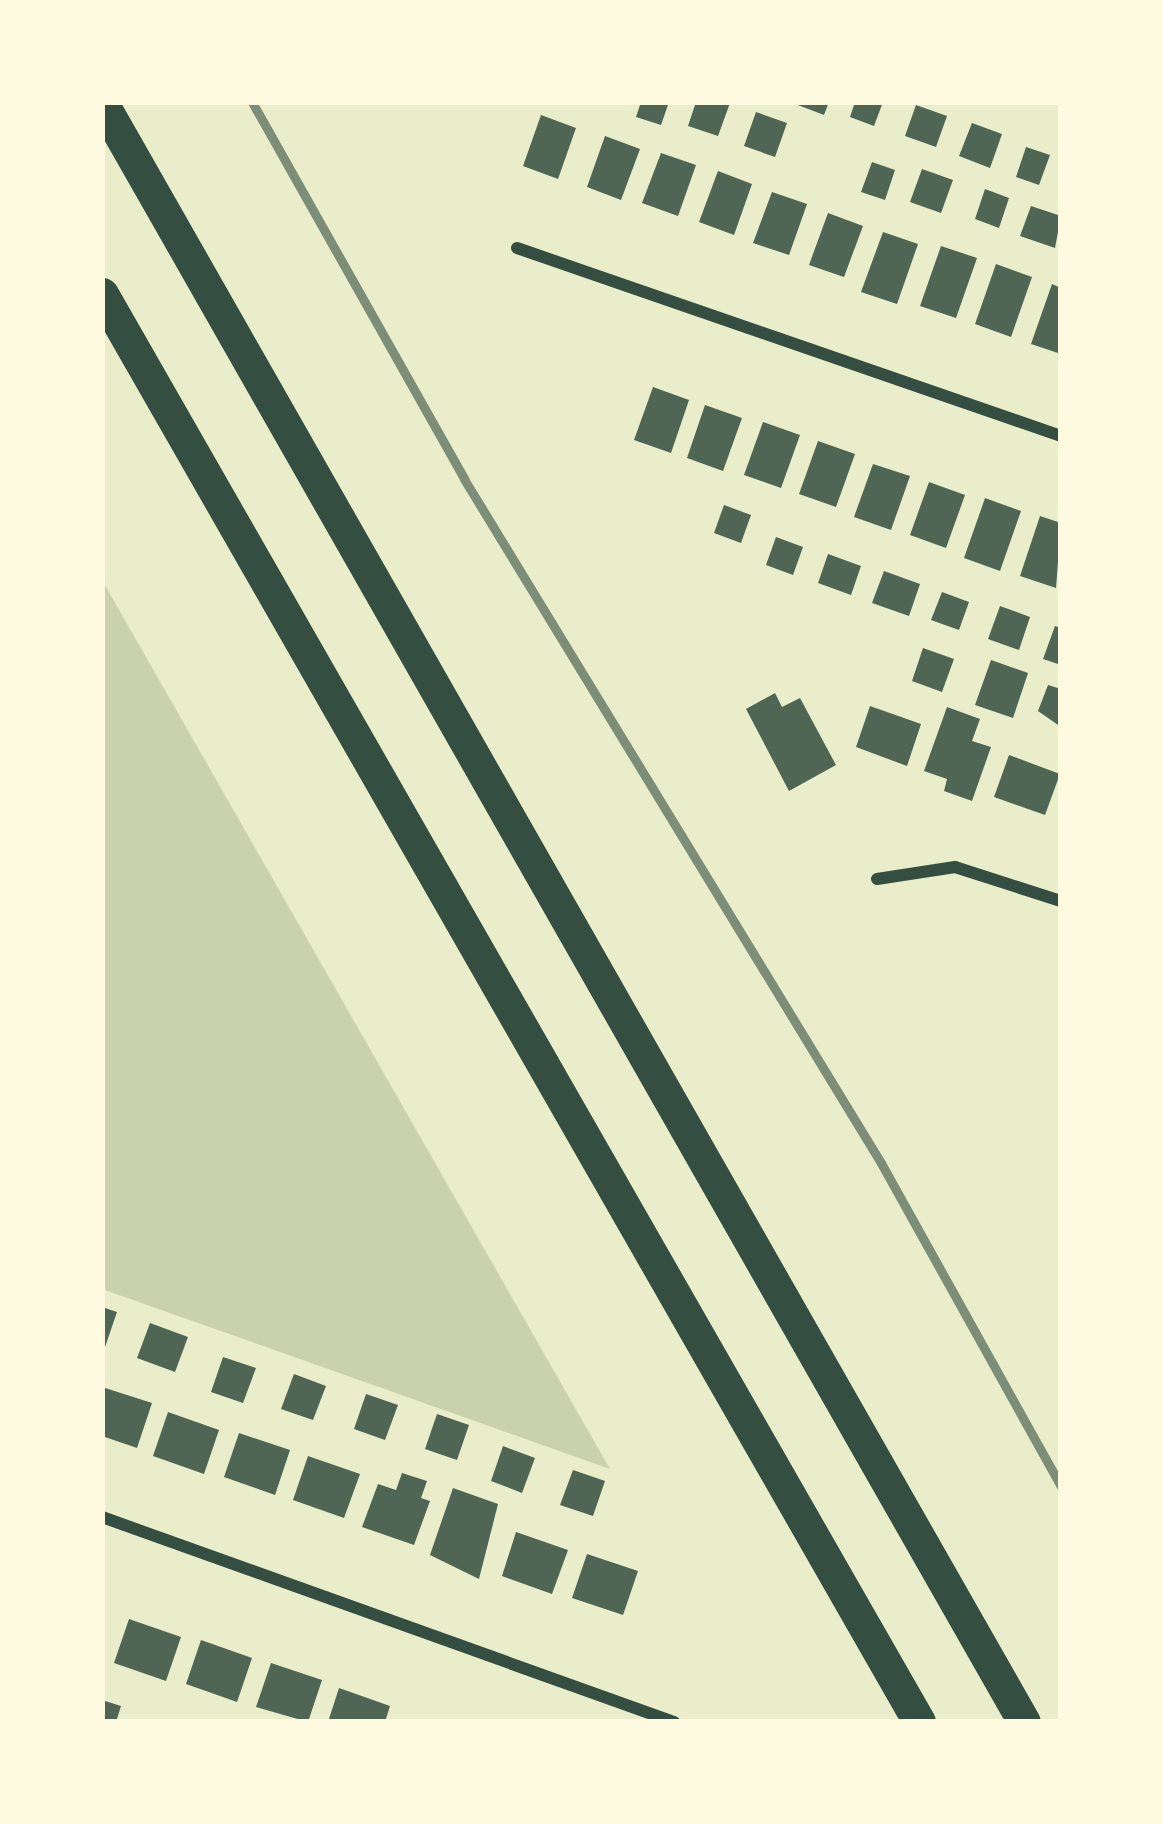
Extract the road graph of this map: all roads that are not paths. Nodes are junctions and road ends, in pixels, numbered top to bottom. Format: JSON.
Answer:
{"nodes":[{"id":1,"x":102,"y":104,"type":"edge"},
{"id":2,"x":517,"y":248,"type":"dead end"},
{"id":3,"x":102,"y":294,"type":"edge"},
{"id":4,"x":1061,"y":436,"type":"edge"},
{"id":5,"x":877,"y":879,"type":"dead end"},
{"id":6,"x":1061,"y":901,"type":"edge"},
{"id":7,"x":102,"y":1517,"type":"edge"},
{"id":8,"x":674,"y":1722,"type":"edge"},
{"id":9,"x":919,"y":1722,"type":"edge"},
{"id":10,"x":1024,"y":1722,"type":"edge"}],
"edges":[{"from":1,"to":10,"type":"highway"},
{"from":2,"to":4,"type":"street"},
{"from":3,"to":9,"type":"highway"},
{"from":5,"to":6,"type":"street"},
{"from":7,"to":8,"type":"street"}]}
